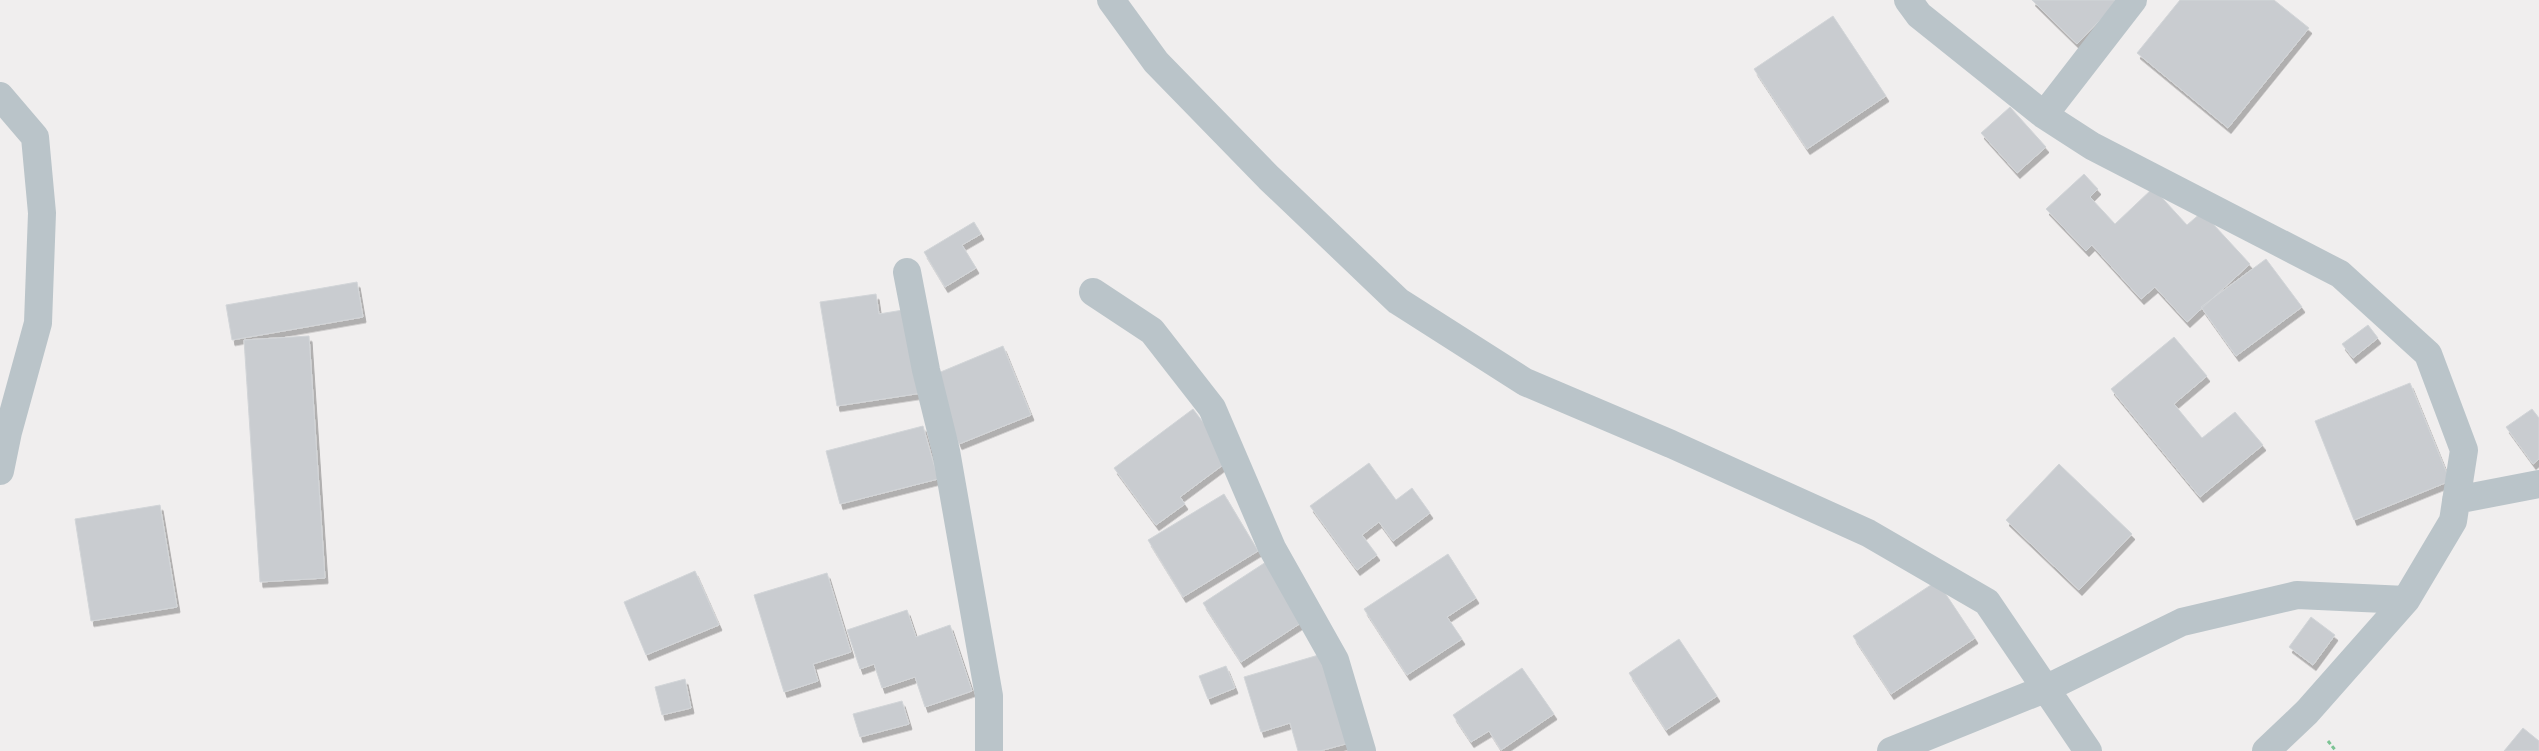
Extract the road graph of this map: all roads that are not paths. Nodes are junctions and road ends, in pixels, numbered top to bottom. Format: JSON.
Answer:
{"nodes":[{"id":1,"x":1111,"y":0,"type":"edge"},
{"id":2,"x":1908,"y":0,"type":"edge"},
{"id":3,"x":2134,"y":0,"type":"edge"},
{"id":4,"x":0,"y":96,"type":"edge"},
{"id":5,"x":2044,"y":115,"type":"junction"},
{"id":6,"x":907,"y":272,"type":"dead end"},
{"id":7,"x":1093,"y":292,"type":"dead end"},
{"id":8,"x":0,"y":471,"type":"edge"},
{"id":9,"x":2539,"y":484,"type":"edge"},
{"id":10,"x":2456,"y":500,"type":"junction"},
{"id":11,"x":2406,"y":600,"type":"junction"},
{"id":12,"x":2047,"y":688,"type":"junction"},
{"id":13,"x":989,"y":751,"type":"edge"},
{"id":14,"x":1362,"y":751,"type":"edge"},
{"id":15,"x":1891,"y":751,"type":"edge"},
{"id":16,"x":2088,"y":751,"type":"edge"},
{"id":17,"x":2266,"y":751,"type":"edge"}],
"edges":[{"from":1,"to":12,"type":"street"},
{"from":2,"to":5,"type":"street"},
{"from":3,"to":5,"type":"street"},
{"from":4,"to":8,"type":"street"},
{"from":5,"to":10,"type":"street"},
{"from":6,"to":13,"type":"street"},
{"from":7,"to":14,"type":"street"},
{"from":9,"to":10,"type":"street"},
{"from":10,"to":11,"type":"street"},
{"from":11,"to":12,"type":"street"},
{"from":11,"to":17,"type":"street"},
{"from":12,"to":15,"type":"street"},
{"from":12,"to":16,"type":"street"}]}
